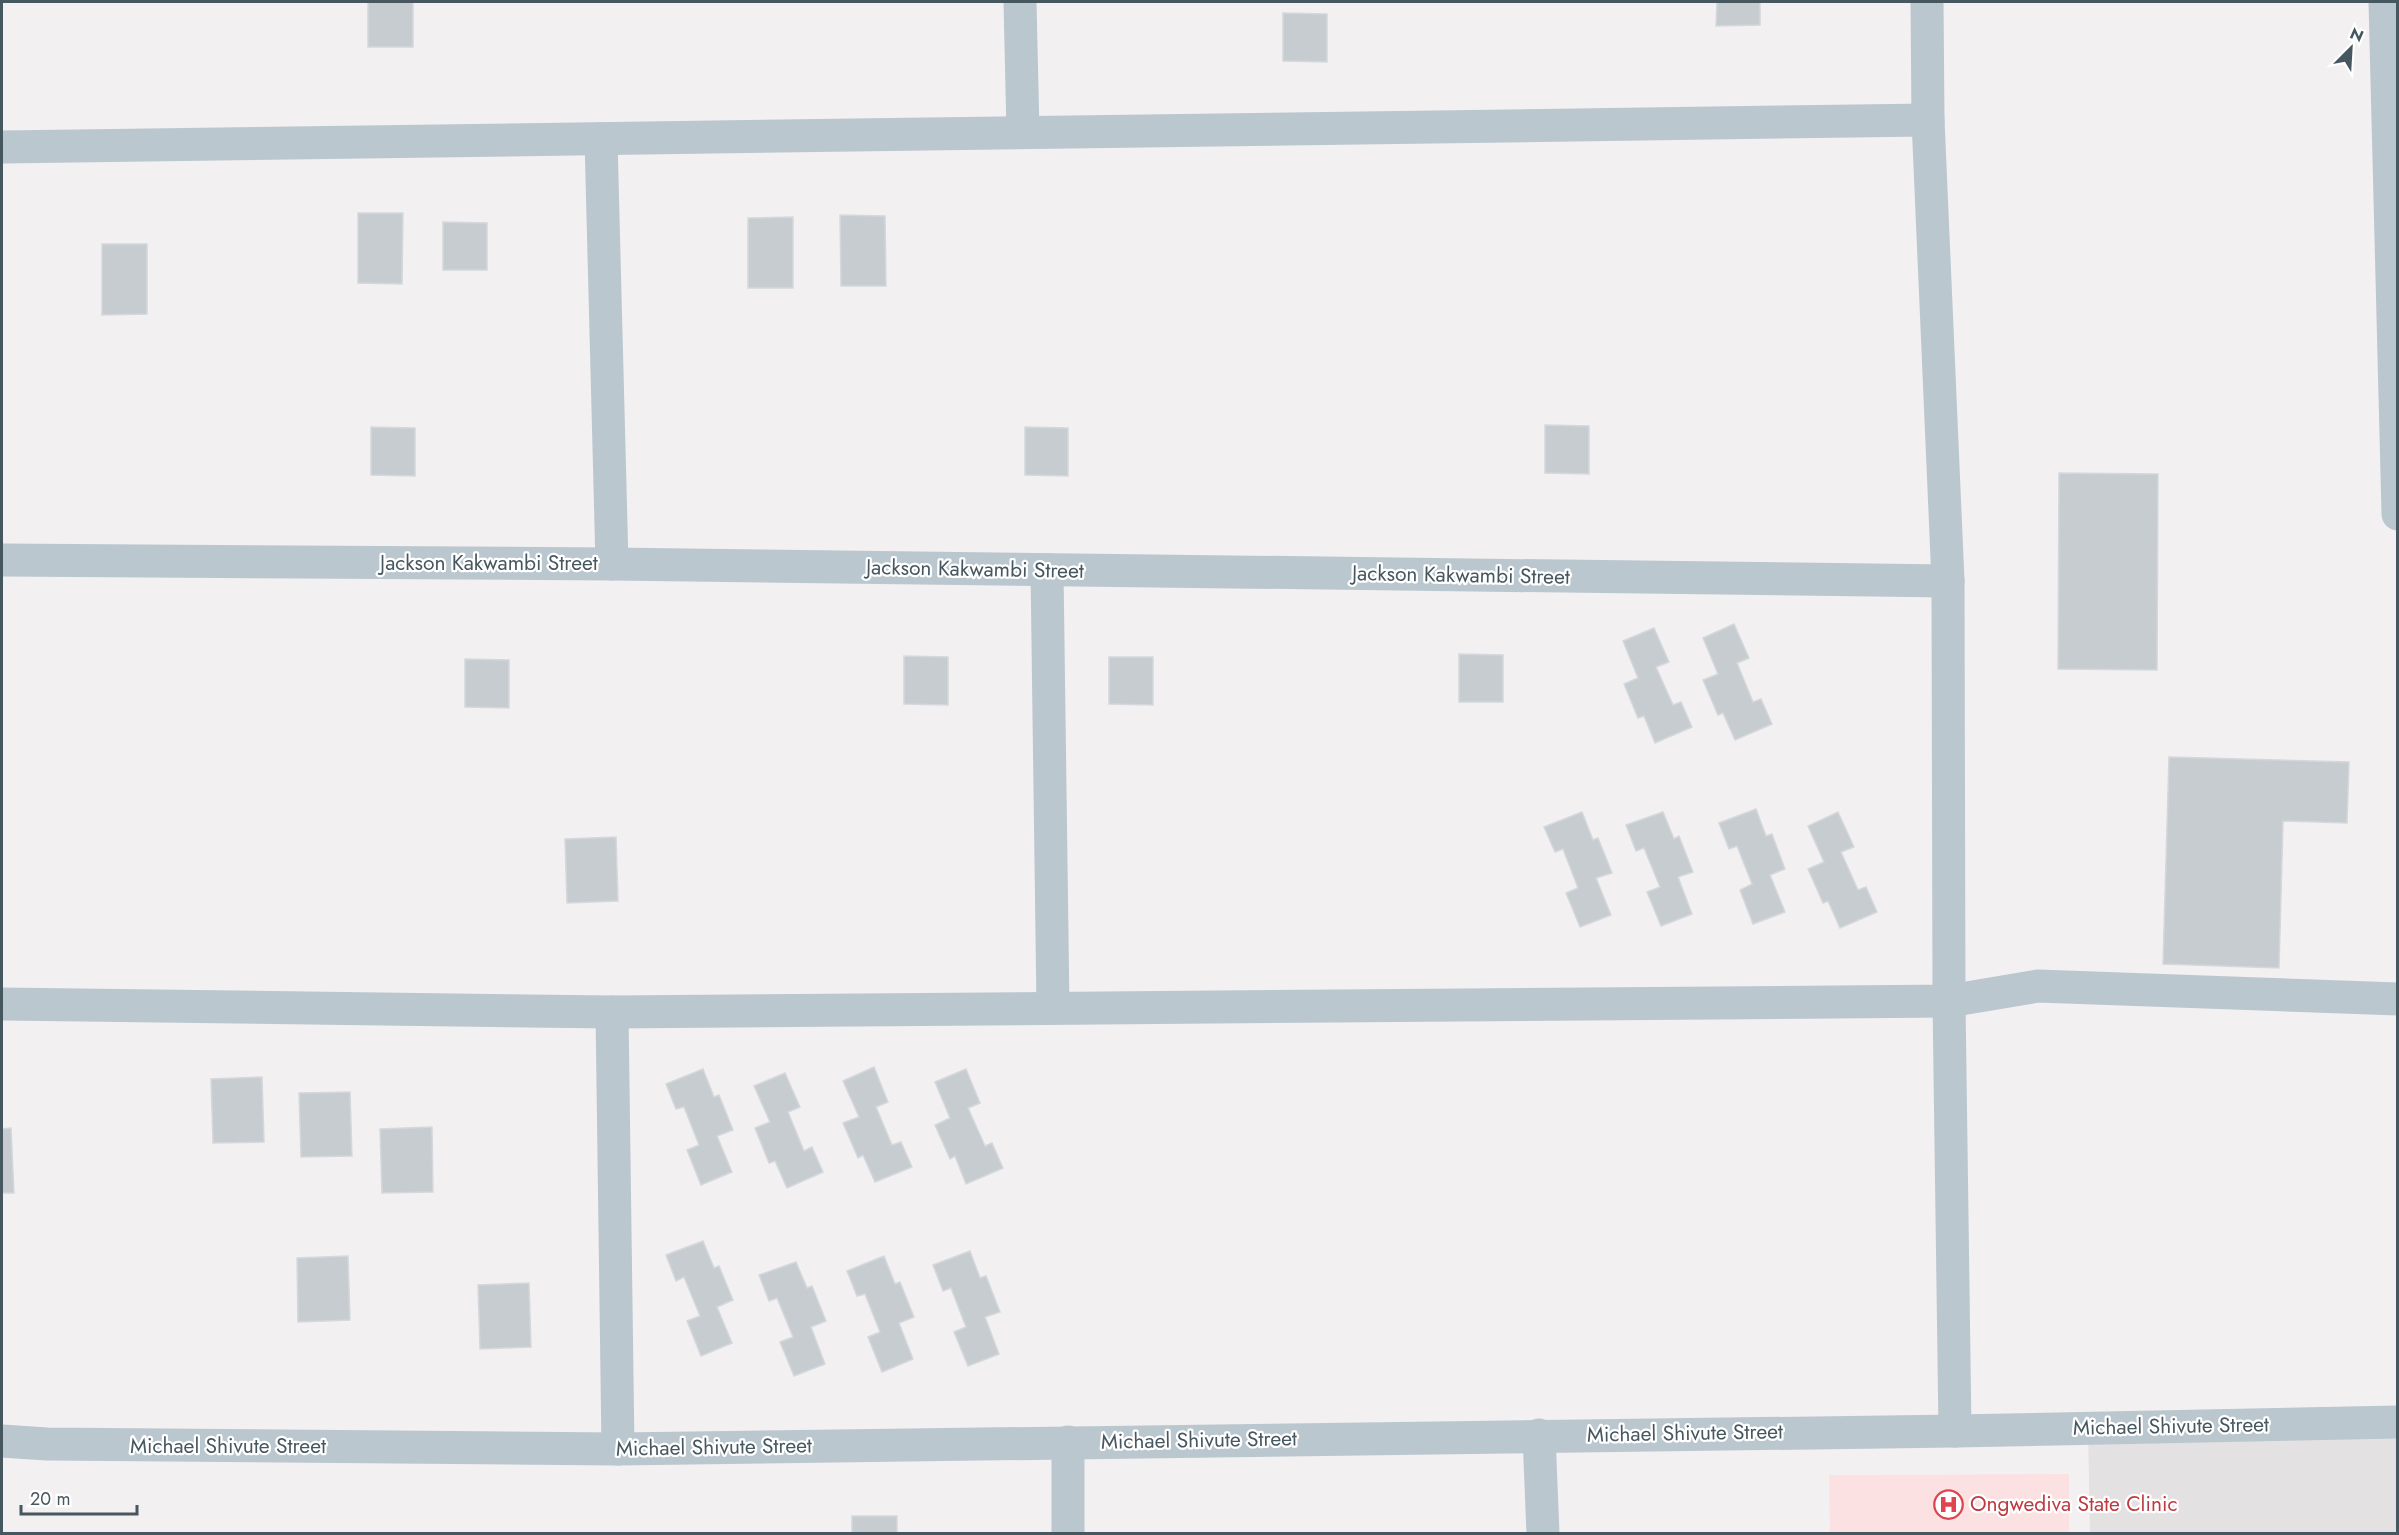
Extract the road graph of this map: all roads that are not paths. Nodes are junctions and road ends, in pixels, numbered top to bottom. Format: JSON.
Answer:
{"nodes":[{"id":1,"x":1020,"y":2,"type":"edge"},
{"id":2,"x":1927,"y":2,"type":"edge"},
{"id":3,"x":2385,"y":2,"type":"edge"},
{"id":4,"x":1928,"y":120,"type":"junction"},
{"id":5,"x":1023,"y":132,"type":"junction"},
{"id":6,"x":600,"y":139,"type":"junction"},
{"id":7,"x":2,"y":147,"type":"edge"},
{"id":8,"x":2397,"y":514,"type":"edge"},
{"id":9,"x":2,"y":560,"type":"edge"},
{"id":10,"x":612,"y":564,"type":"junction"},
{"id":11,"x":1047,"y":570,"type":"junction"},
{"id":12,"x":1948,"y":581,"type":"junction"},
{"id":13,"x":2397,"y":999,"type":"edge"},
{"id":14,"x":1949,"y":1001,"type":"junction"},
{"id":15,"x":2,"y":1004,"type":"edge"},
{"id":16,"x":1053,"y":1008,"type":"junction"},
{"id":17,"x":612,"y":1012,"type":"junction"},
{"id":18,"x":2397,"y":1422,"type":"edge"},
{"id":19,"x":1955,"y":1431,"type":"junction"},
{"id":20,"x":1539,"y":1435,"type":"junction"},
{"id":21,"x":2,"y":1441,"type":"edge"},
{"id":22,"x":1068,"y":1442,"type":"junction"},
{"id":23,"x":618,"y":1449,"type":"junction"},
{"id":24,"x":1068,"y":1533,"type":"edge"},
{"id":25,"x":1543,"y":1533,"type":"edge"}],
"edges":[{"from":1,"to":5,"type":"street"},
{"from":2,"to":4,"type":"street"},
{"from":3,"to":8,"type":"street"},
{"from":4,"to":5,"type":"street"},
{"from":4,"to":12,"type":"street"},
{"from":5,"to":6,"type":"street"},
{"from":6,"to":7,"type":"street"},
{"from":6,"to":10,"type":"street"},
{"from":9,"to":10,"type":"street","name":"Jackson Kakwambi Street"},
{"from":10,"to":11,"type":"street","name":"Jackson Kakwambi Street"},
{"from":11,"to":12,"type":"street","name":"Jackson Kakwambi Street"},
{"from":11,"to":16,"type":"street"},
{"from":12,"to":14,"type":"street"},
{"from":13,"to":14,"type":"street"},
{"from":14,"to":16,"type":"street"},
{"from":14,"to":19,"type":"street"},
{"from":15,"to":17,"type":"street"},
{"from":16,"to":17,"type":"street"},
{"from":17,"to":23,"type":"street"},
{"from":18,"to":19,"type":"street","name":"Michael Shivute Street"},
{"from":19,"to":20,"type":"street","name":"Michael Shivute Street"},
{"from":20,"to":22,"type":"street","name":"Michael Shivute Street"},
{"from":20,"to":25,"type":"street"},
{"from":21,"to":23,"type":"street","name":"Michael Shivute Street"},
{"from":22,"to":23,"type":"street","name":"Michael Shivute Street"},
{"from":22,"to":24,"type":"street"}]}
